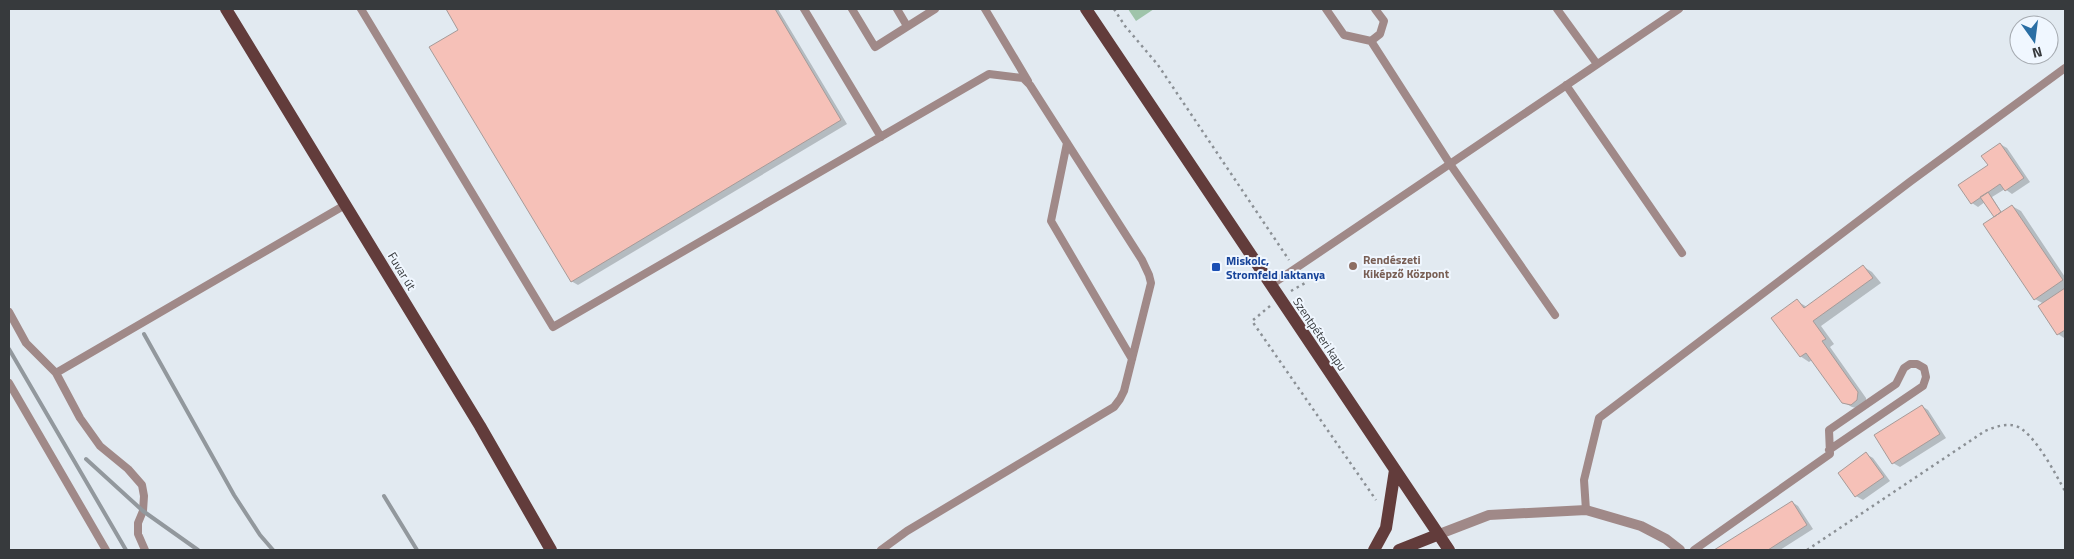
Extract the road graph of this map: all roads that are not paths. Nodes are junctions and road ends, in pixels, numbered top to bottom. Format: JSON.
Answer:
{"nodes":[{"id":1,"x":226,"y":9,"type":"edge"},
{"id":2,"x":361,"y":9,"type":"edge"},
{"id":3,"x":804,"y":9,"type":"edge"},
{"id":4,"x":852,"y":9,"type":"edge"},
{"id":5,"x":897,"y":9,"type":"edge"},
{"id":6,"x":935,"y":9,"type":"edge"},
{"id":7,"x":985,"y":9,"type":"edge"},
{"id":8,"x":1086,"y":9,"type":"edge"},
{"id":9,"x":1326,"y":9,"type":"edge"},
{"id":10,"x":1375,"y":9,"type":"edge"},
{"id":11,"x":1557,"y":9,"type":"edge"},
{"id":12,"x":1679,"y":9,"type":"edge"},
{"id":13,"x":907,"y":26,"type":"junction"},
{"id":14,"x":1371,"y":41,"type":"junction"},
{"id":15,"x":1597,"y":64,"type":"junction"},
{"id":16,"x":2065,"y":68,"type":"edge"},
{"id":17,"x":1030,"y":85,"type":"junction"},
{"id":18,"x":1566,"y":85,"type":"junction"},
{"id":19,"x":881,"y":137,"type":"junction"},
{"id":20,"x":1067,"y":143,"type":"junction"},
{"id":21,"x":1450,"y":164,"type":"junction"},
{"id":22,"x":346,"y":205,"type":"junction"},
{"id":23,"x":1682,"y":253,"type":"dead end"},
{"id":24,"x":1271,"y":285,"type":"junction"},
{"id":25,"x":9,"y":312,"type":"edge"},
{"id":26,"x":1555,"y":315,"type":"dead end"},
{"id":27,"x":1132,"y":359,"type":"junction"},
{"id":28,"x":56,"y":373,"type":"junction"},
{"id":29,"x":9,"y":383,"type":"edge"},
{"id":30,"x":1829,"y":450,"type":"junction"},
{"id":31,"x":1395,"y":470,"type":"junction"},
{"id":32,"x":1586,"y":510,"type":"junction"},
{"id":33,"x":1437,"y":535,"type":"junction"},
{"id":34,"x":106,"y":550,"type":"edge"},
{"id":35,"x":145,"y":550,"type":"edge"},
{"id":36,"x":550,"y":550,"type":"edge"},
{"id":37,"x":881,"y":550,"type":"edge"},
{"id":38,"x":1374,"y":550,"type":"edge"},
{"id":39,"x":1399,"y":550,"type":"edge"},
{"id":40,"x":1448,"y":550,"type":"edge"},
{"id":41,"x":1680,"y":550,"type":"edge"},
{"id":42,"x":1694,"y":550,"type":"edge"}],
"edges":[{"from":1,"to":22,"type":"main road","name":"Fuvar út"},
{"from":2,"to":19,"type":"lane"},
{"from":3,"to":19,"type":"lane"},
{"from":4,"to":13,"type":"lane"},
{"from":5,"to":13,"type":"lane"},
{"from":6,"to":13,"type":"lane"},
{"from":7,"to":17,"type":"lane"},
{"from":8,"to":24,"type":"main road","name":"Szentpéteri kapu"},
{"from":9,"to":14,"type":"lane"},
{"from":10,"to":14,"type":"lane"},
{"from":11,"to":15,"type":"lane"},
{"from":12,"to":15,"type":"lane"},
{"from":14,"to":21,"type":"lane"},
{"from":15,"to":18,"type":"lane"},
{"from":16,"to":32,"type":"lane"},
{"from":17,"to":19,"type":"lane"},
{"from":17,"to":20,"type":"lane"},
{"from":18,"to":21,"type":"lane"},
{"from":18,"to":23,"type":"lane"},
{"from":20,"to":27,"type":"lane"},
{"from":20,"to":27,"type":"lane"},
{"from":21,"to":24,"type":"lane"},
{"from":21,"to":26,"type":"lane"},
{"from":22,"to":28,"type":"lane"},
{"from":22,"to":36,"type":"main road","name":"Fuvar út"},
{"from":24,"to":31,"type":"main road","name":"Szentpéteri kapu"},
{"from":25,"to":28,"type":"lane"},
{"from":27,"to":37,"type":"lane"},
{"from":28,"to":35,"type":"lane"},
{"from":29,"to":34,"type":"lane"},
{"from":30,"to":30,"type":"lane"},
{"from":30,"to":42,"type":"lane"},
{"from":31,"to":33,"type":"main road","name":"Szentpéteri kapu"},
{"from":31,"to":38,"type":"main road"},
{"from":32,"to":33,"type":"street"},
{"from":32,"to":41,"type":"street"},
{"from":33,"to":39,"type":"main road"},
{"from":33,"to":40,"type":"main road","name":"Szentpéteri kapu"}]}
